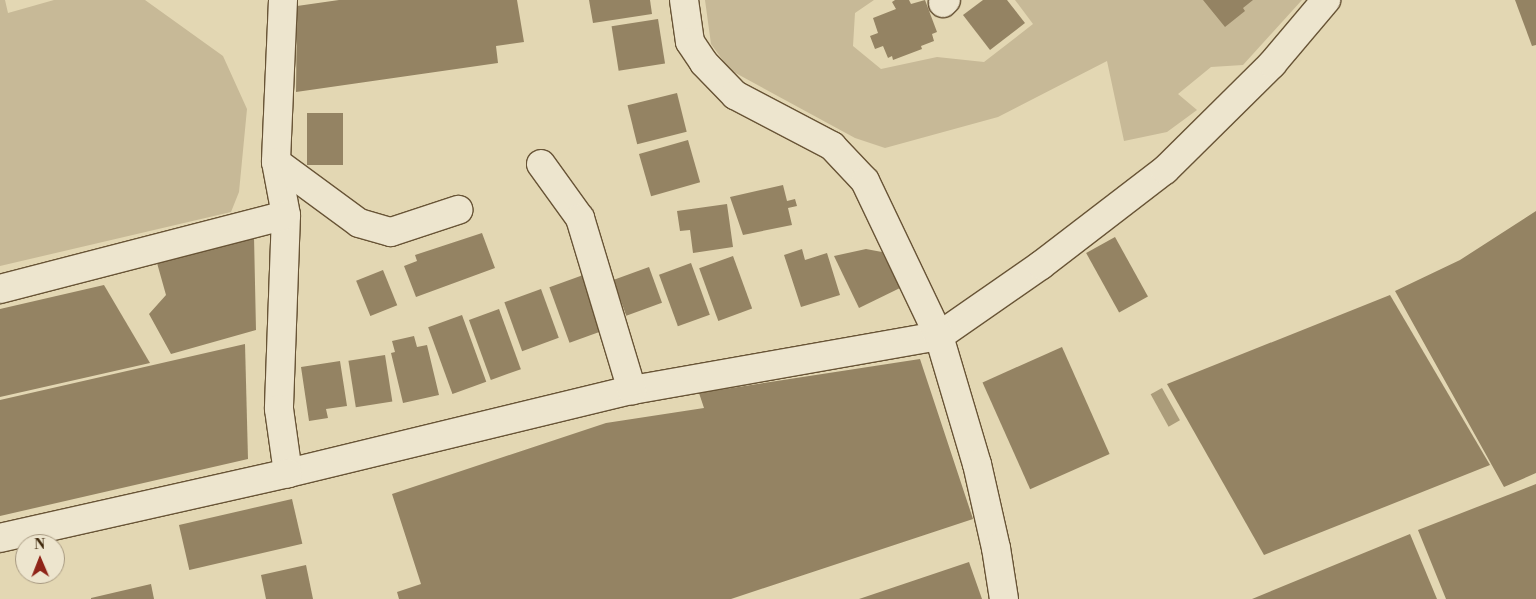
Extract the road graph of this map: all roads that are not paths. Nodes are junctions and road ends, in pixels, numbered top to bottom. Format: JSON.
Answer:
{"nodes":[{"id":1,"x":282,"y":0,"type":"edge"},
{"id":2,"x":684,"y":0,"type":"edge"},
{"id":3,"x":1326,"y":0,"type":"edge"},
{"id":4,"x":276,"y":162,"type":"junction"},
{"id":5,"x":541,"y":164,"type":"dead end"},
{"id":6,"x":458,"y":210,"type":"dead end"},
{"id":7,"x":286,"y":215,"type":"junction"},
{"id":8,"x":0,"y":289,"type":"edge"},
{"id":9,"x":939,"y":336,"type":"junction"},
{"id":10,"x":632,"y":390,"type":"junction"},
{"id":11,"x":288,"y":474,"type":"junction"},
{"id":12,"x":0,"y":538,"type":"edge"},
{"id":13,"x":1004,"y":599,"type":"edge"}],
"edges":[{"from":1,"to":4,"type":"street"},
{"from":2,"to":9,"type":"street"},
{"from":3,"to":9,"type":"street"},
{"from":4,"to":6,"type":"street"},
{"from":4,"to":7,"type":"street"},
{"from":5,"to":10,"type":"street"},
{"from":7,"to":8,"type":"street"},
{"from":7,"to":11,"type":"street"},
{"from":9,"to":10,"type":"street"},
{"from":9,"to":13,"type":"street"},
{"from":10,"to":11,"type":"street"},
{"from":11,"to":12,"type":"street"}]}
